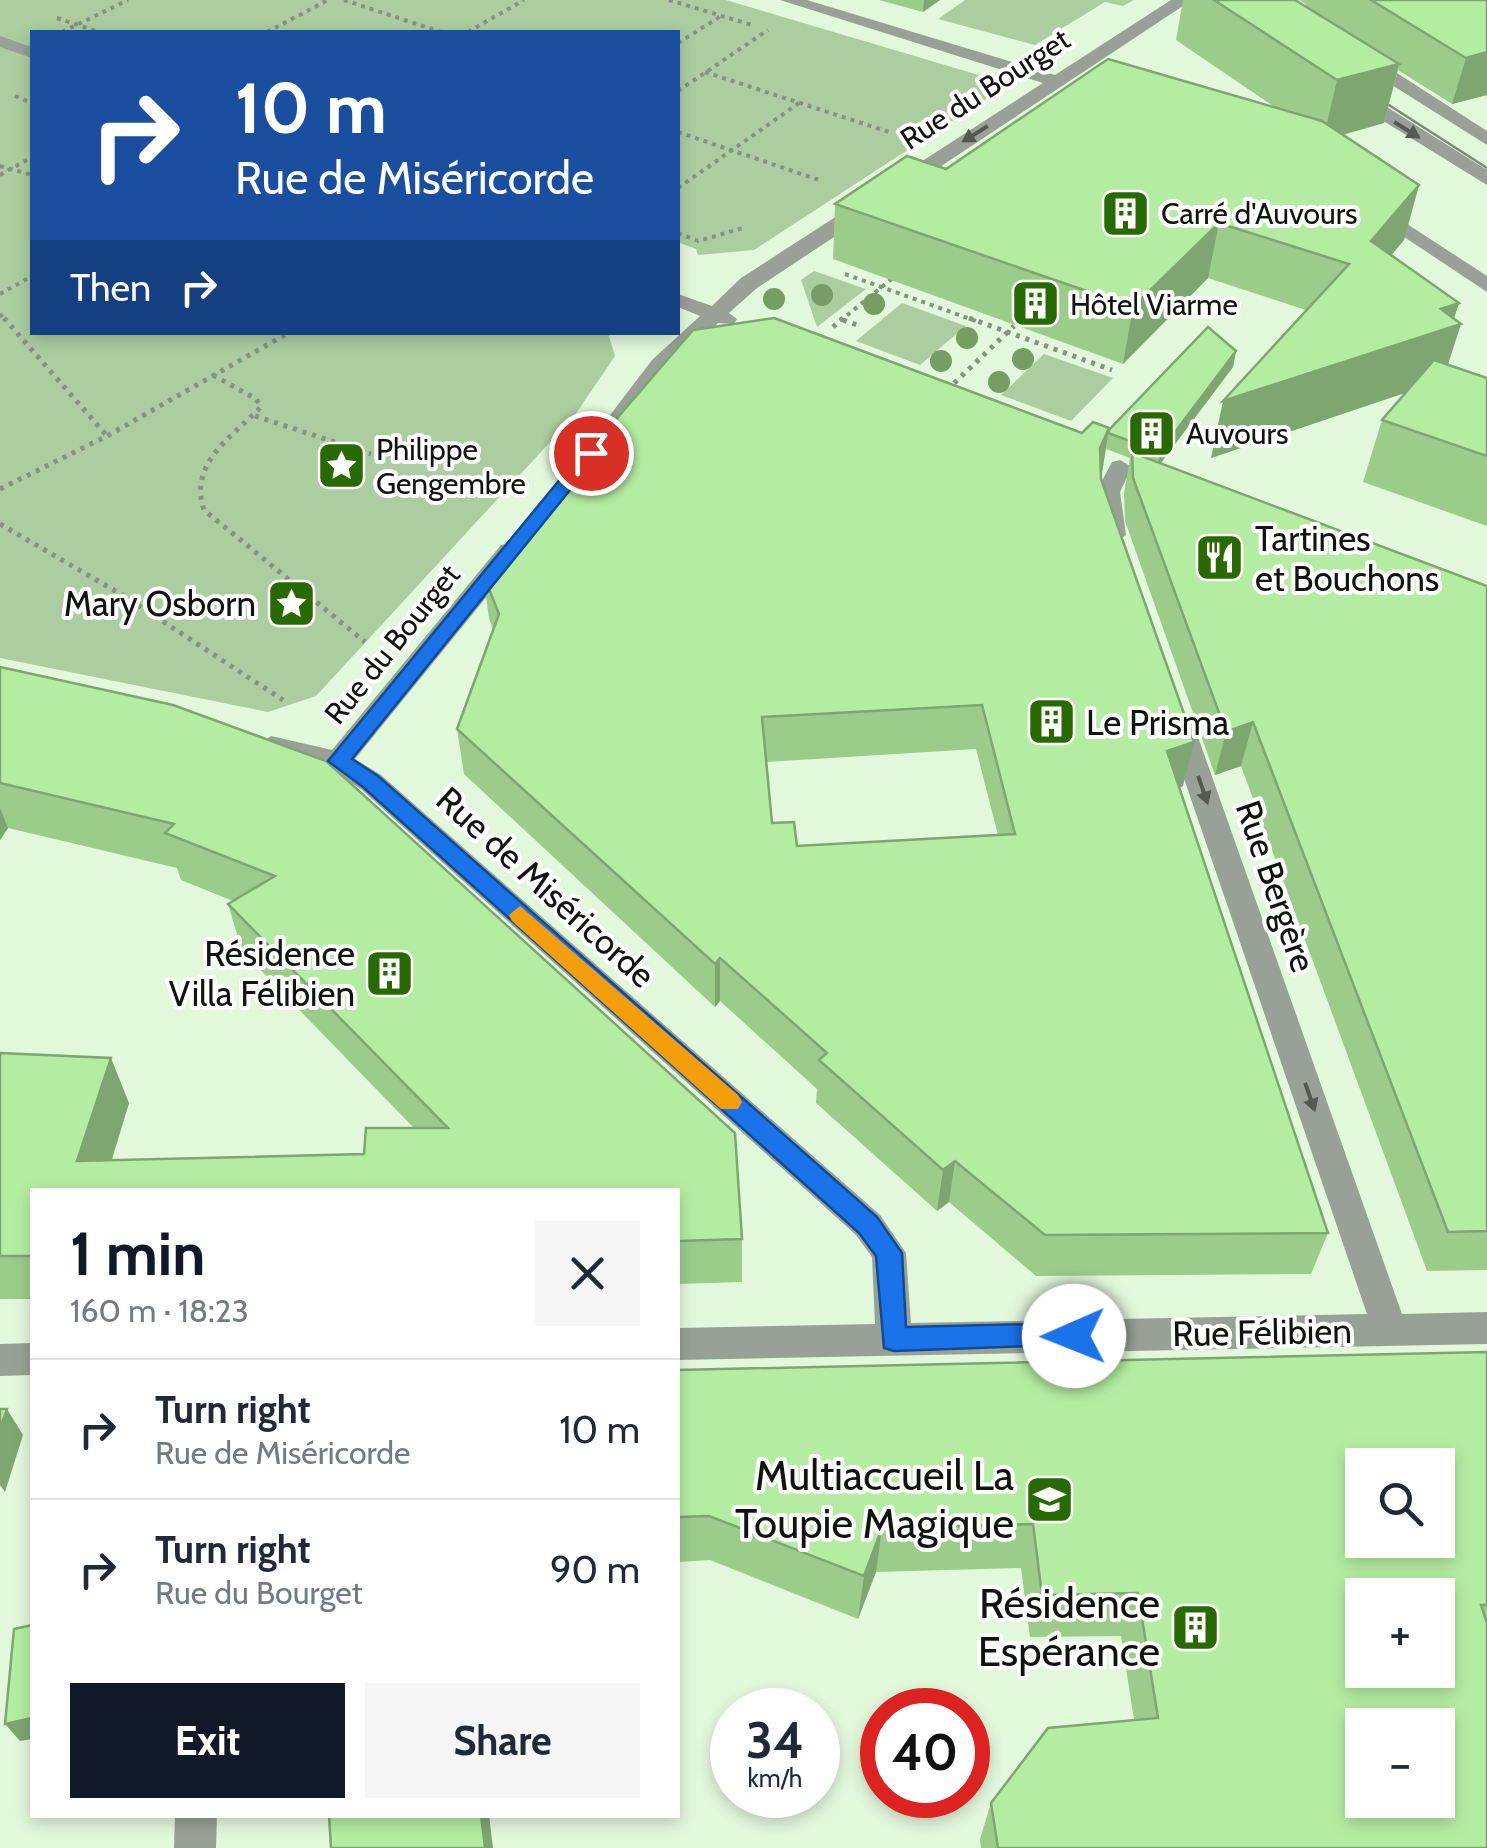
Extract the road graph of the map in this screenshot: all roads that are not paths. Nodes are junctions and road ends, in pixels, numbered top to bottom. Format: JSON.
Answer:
{"nodes":[{"id":1,"x":1183,"y":0,"type":"edge"},
{"id":2,"x":795,"y":1,"type":"edge"},
{"id":3,"x":0,"y":41,"type":"edge"},
{"id":4,"x":1338,"y":44,"type":"edge"},
{"id":5,"x":30,"y":53,"type":"edge"},
{"id":6,"x":1058,"y":82,"type":"junction"},
{"id":7,"x":1338,"y":84,"type":"edge"},
{"id":8,"x":1487,"y":139,"type":"edge"},
{"id":9,"x":1487,"y":179,"type":"edge"},
{"id":10,"x":1360,"y":198,"type":"edge"},
{"id":11,"x":1487,"y":286,"type":"edge"},
{"id":12,"x":680,"y":301,"type":"edge"},
{"id":13,"x":714,"y":315,"type":"junction"},
{"id":14,"x":754,"y":330,"type":"edge"},
{"id":15,"x":591,"y":453,"type":"edge"},
{"id":16,"x":1117,"y":465,"type":"dead end"},
{"id":17,"x":530,"y":528,"type":"edge"},
{"id":18,"x":1122,"y":559,"type":"edge"},
{"id":19,"x":1168,"y":689,"type":"edge"},
{"id":20,"x":248,"y":741,"type":"edge"},
{"id":21,"x":338,"y":761,"type":"junction"},
{"id":22,"x":1487,"y":1328,"type":"edge"},
{"id":23,"x":1390,"y":1329,"type":"junction"},
{"id":24,"x":894,"y":1339,"type":"junction"},
{"id":25,"x":680,"y":1344,"type":"edge"},
{"id":26,"x":30,"y":1359,"type":"edge"},
{"id":27,"x":0,"y":1360,"type":"edge"},
{"id":28,"x":196,"y":1818,"type":"edge"},
{"id":29,"x":195,"y":1848,"type":"edge"}],
"edges":[{"from":1,"to":6,"type":"street","name":"Rue du Bourget"},
{"from":2,"to":6,"type":"street"},
{"from":3,"to":5,"type":"street"},
{"from":4,"to":8,"type":"street"},
{"from":6,"to":13,"type":"street","name":"Rue du Bourget","one_way":true},
{"from":7,"to":9,"type":"street","one_way":true},
{"from":10,"to":11,"type":"street"},
{"from":12,"to":13,"type":"street"},
{"from":13,"to":14,"type":"street"},
{"from":13,"to":15,"type":"street","name":"Rue du Bourget"},
{"from":16,"to":18,"type":"street"},
{"from":17,"to":21,"type":"street","name":"Rue du Bourget"},
{"from":19,"to":23,"type":"street","name":"Rue Bergère","one_way":true},
{"from":20,"to":21,"type":"street","name":"Rue de Miséricorde"},
{"from":21,"to":24,"type":"street","name":"Rue de Miséricorde"},
{"from":22,"to":23,"type":"street","name":"Rue Félibien"},
{"from":23,"to":24,"type":"street","name":"Rue Félibien"},
{"from":24,"to":25,"type":"street","name":"Rue Félibien"},
{"from":26,"to":27,"type":"street"},
{"from":28,"to":29,"type":"street"}]}
